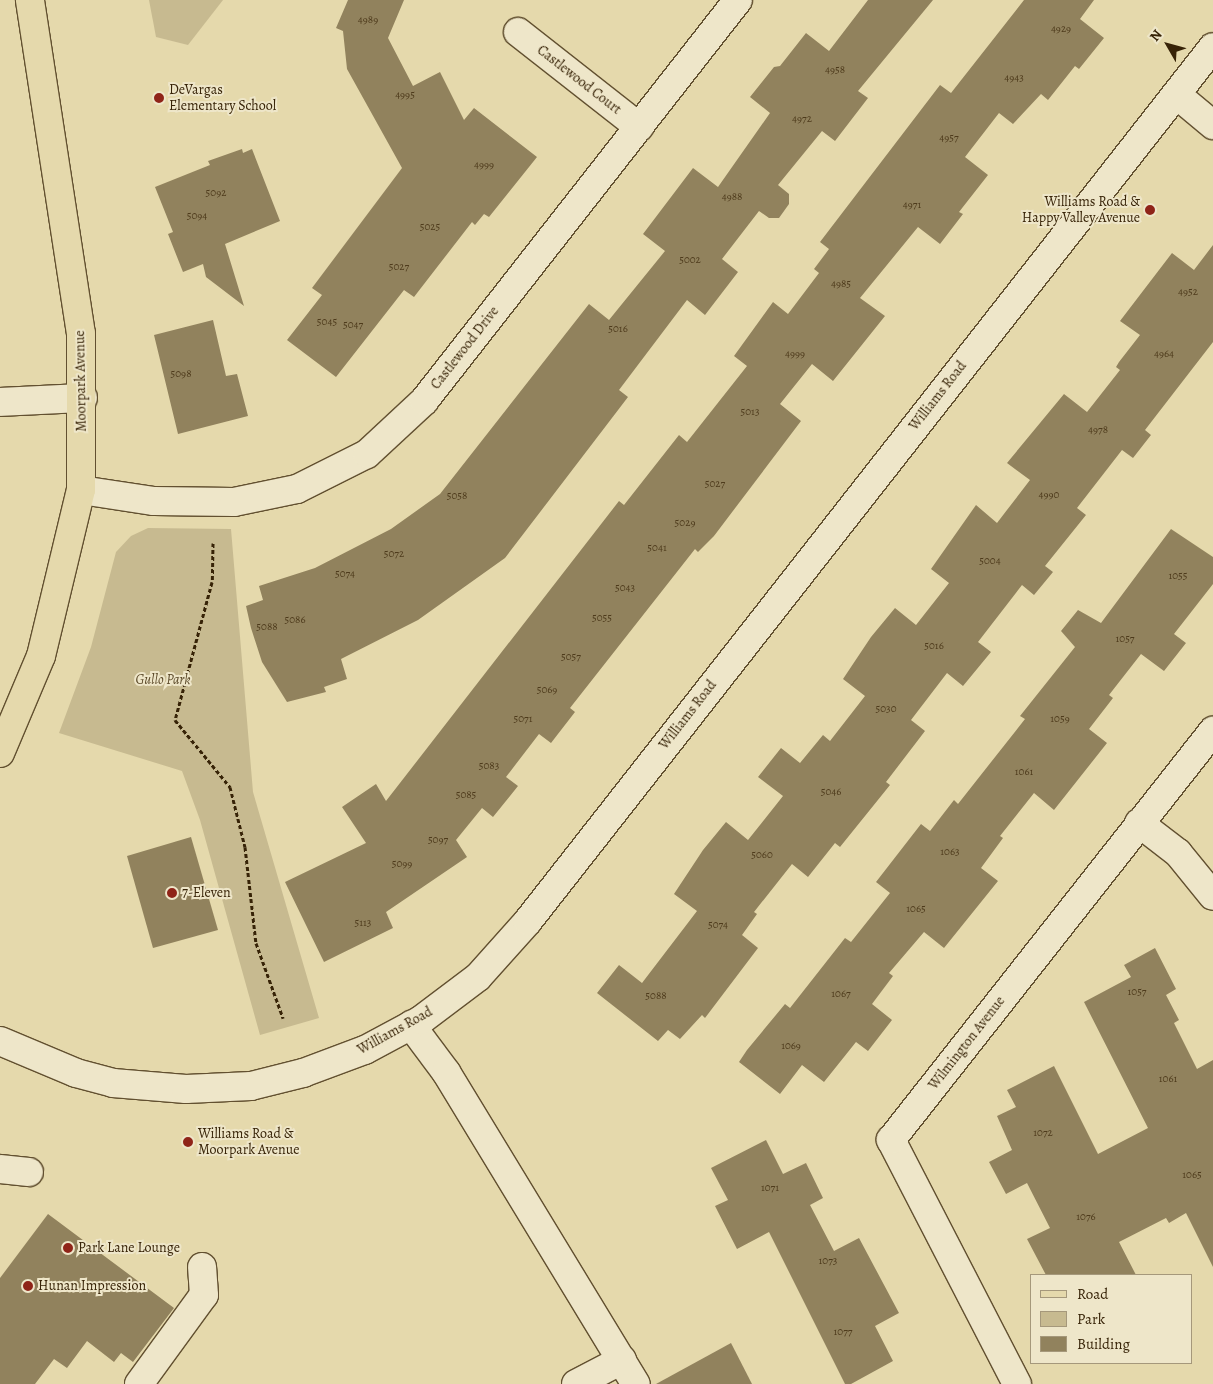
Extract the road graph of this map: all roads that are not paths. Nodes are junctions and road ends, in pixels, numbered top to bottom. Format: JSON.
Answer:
{"nodes":[{"id":1,"x":30,"y":0,"type":"edge"},
{"id":2,"x":738,"y":0,"type":"edge"},
{"id":3,"x":518,"y":32,"type":"dead end"},
{"id":4,"x":1213,"y":47,"type":"edge"},
{"id":5,"x":1177,"y":95,"type":"junction"},
{"id":6,"x":1213,"y":125,"type":"edge"},
{"id":7,"x":639,"y":127,"type":"junction"},
{"id":8,"x":83,"y":398,"type":"junction"},
{"id":9,"x":0,"y":402,"type":"edge"},
{"id":10,"x":81,"y":490,"type":"junction"},
{"id":11,"x":1213,"y":731,"type":"edge"},
{"id":12,"x":0,"y":753,"type":"edge"},
{"id":13,"x":1140,"y":823,"type":"junction"},
{"id":14,"x":1213,"y":896,"type":"edge"},
{"id":15,"x":411,"y":1026,"type":"junction"},
{"id":16,"x":1,"y":1045,"type":"edge"},
{"id":17,"x":0,"y":1169,"type":"edge"},
{"id":18,"x":29,"y":1172,"type":"dead end"},
{"id":19,"x":202,"y":1267,"type":"dead end"},
{"id":20,"x":622,"y":1360,"type":"junction"},
{"id":21,"x":138,"y":1384,"type":"edge"},
{"id":22,"x":576,"y":1384,"type":"edge"},
{"id":23,"x":636,"y":1384,"type":"edge"},
{"id":24,"x":1017,"y":1384,"type":"edge"}],
"edges":[{"from":1,"to":8,"type":"main road","name":"Moorpark Avenue"},
{"from":2,"to":7,"type":"street","name":"Castlewood Drive"},
{"from":3,"to":7,"type":"street","name":"Castlewood Court"},
{"from":4,"to":5,"type":"street","name":"Williams Road"},
{"from":5,"to":6,"type":"street"},
{"from":5,"to":15,"type":"street","name":"Williams Road"},
{"from":7,"to":10,"type":"street","name":"Castlewood Drive"},
{"from":8,"to":9,"type":"street"},
{"from":8,"to":10,"type":"main road","name":"Moorpark Avenue"},
{"from":10,"to":12,"type":"main road","name":"Moorpark Avenue"},
{"from":11,"to":13,"type":"street","name":"Wilmington Avenue"},
{"from":13,"to":14,"type":"street"},
{"from":13,"to":24,"type":"street","name":"Wilmington Avenue"},
{"from":15,"to":16,"type":"street","name":"Williams Road"},
{"from":15,"to":20,"type":"street"},
{"from":17,"to":18,"type":"street"},
{"from":19,"to":21,"type":"street"},
{"from":20,"to":22,"type":"street"},
{"from":20,"to":23,"type":"street"}]}
